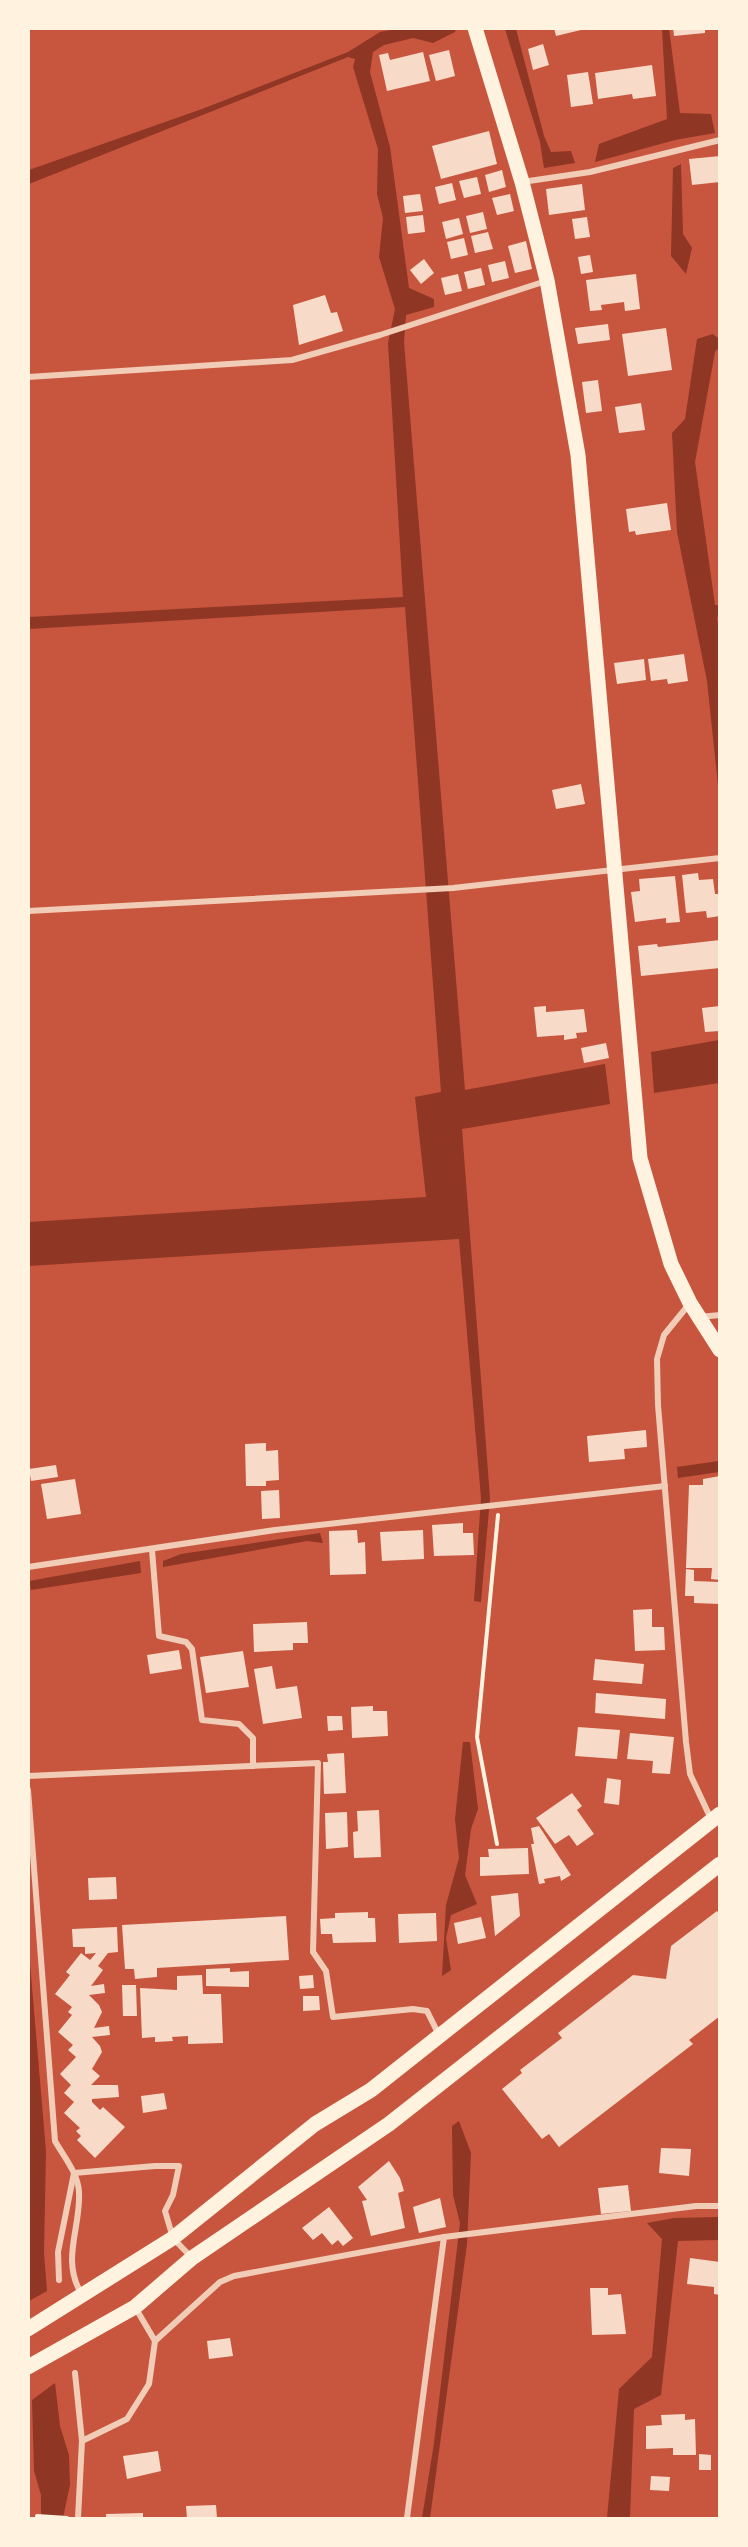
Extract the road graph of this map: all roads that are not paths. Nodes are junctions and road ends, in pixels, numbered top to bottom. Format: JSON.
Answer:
{"nodes":[{"id":1,"x":475,"y":28,"type":"edge"},
{"id":2,"x":720,"y":140,"type":"edge"},
{"id":3,"x":522,"y":182,"type":"junction"},
{"id":4,"x":548,"y":280,"type":"junction"},
{"id":5,"x":28,"y":376,"type":"edge"},
{"id":6,"x":720,"y":858,"type":"edge"},
{"id":7,"x":614,"y":870,"type":"junction"},
{"id":8,"x":28,"y":911,"type":"edge"},
{"id":9,"x":690,"y":1303,"type":"junction"},
{"id":10,"x":720,"y":1315,"type":"edge"},
{"id":11,"x":699,"y":1317,"type":"junction"},
{"id":12,"x":720,"y":1350,"type":"edge"},
{"id":13,"x":665,"y":1486,"type":"junction"},
{"id":14,"x":152,"y":1550,"type":"junction"},
{"id":15,"x":28,"y":1567,"type":"edge"},
{"id":16,"x":253,"y":1766,"type":"junction"},
{"id":17,"x":28,"y":1776,"type":"edge"},
{"id":18,"x":28,"y":1790,"type":"edge"},
{"id":19,"x":716,"y":1817,"type":"edge"},
{"id":20,"x":720,"y":1863,"type":"edge"},
{"id":21,"x":439,"y":2036,"type":"junction"},
{"id":22,"x":74,"y":2173,"type":"junction"},
{"id":23,"x":720,"y":2206,"type":"edge"},
{"id":24,"x":444,"y":2237,"type":"junction"},
{"id":25,"x":173,"y":2238,"type":"junction"},
{"id":26,"x":192,"y":2258,"type":"junction"},
{"id":27,"x":59,"y":2280,"type":"dead end"},
{"id":28,"x":83,"y":2296,"type":"junction"},
{"id":29,"x":135,"y":2307,"type":"junction"},
{"id":30,"x":28,"y":2329,"type":"edge"},
{"id":31,"x":155,"y":2341,"type":"junction"},
{"id":32,"x":28,"y":2367,"type":"edge"},
{"id":33,"x":75,"y":2373,"type":"dead end"},
{"id":34,"x":82,"y":2441,"type":"junction"},
{"id":35,"x":78,"y":2518,"type":"edge"},
{"id":36,"x":407,"y":2518,"type":"edge"}],
"edges":[{"from":1,"to":3,"type":"main road"},
{"from":2,"to":3,"type":"street"},
{"from":3,"to":4,"type":"main road"},
{"from":4,"to":5,"type":"street"},
{"from":4,"to":7,"type":"main road"},
{"from":6,"to":7,"type":"street"},
{"from":7,"to":8,"type":"street"},
{"from":7,"to":9,"type":"main road"},
{"from":9,"to":11,"type":"main road"},
{"from":9,"to":13,"type":"street"},
{"from":10,"to":11,"type":"street"},
{"from":11,"to":12,"type":"main road"},
{"from":13,"to":14,"type":"street"},
{"from":13,"to":19,"type":"street"},
{"from":14,"to":15,"type":"street"},
{"from":14,"to":16,"type":"street"},
{"from":16,"to":17,"type":"street"},
{"from":16,"to":21,"type":"street"},
{"from":18,"to":22,"type":"street"},
{"from":19,"to":21,"type":"main road"},
{"from":20,"to":26,"type":"main road"},
{"from":21,"to":25,"type":"main road"},
{"from":22,"to":25,"type":"street"},
{"from":22,"to":27,"type":"street"},
{"from":22,"to":28,"type":"street"},
{"from":23,"to":24,"type":"street"},
{"from":24,"to":31,"type":"street"},
{"from":24,"to":36,"type":"street"},
{"from":25,"to":26,"type":"street"},
{"from":25,"to":28,"type":"main road"},
{"from":26,"to":29,"type":"main road"},
{"from":28,"to":30,"type":"main road"},
{"from":29,"to":31,"type":"street"},
{"from":29,"to":32,"type":"main road"},
{"from":31,"to":34,"type":"street"},
{"from":33,"to":34,"type":"street"},
{"from":34,"to":35,"type":"street"}]}
